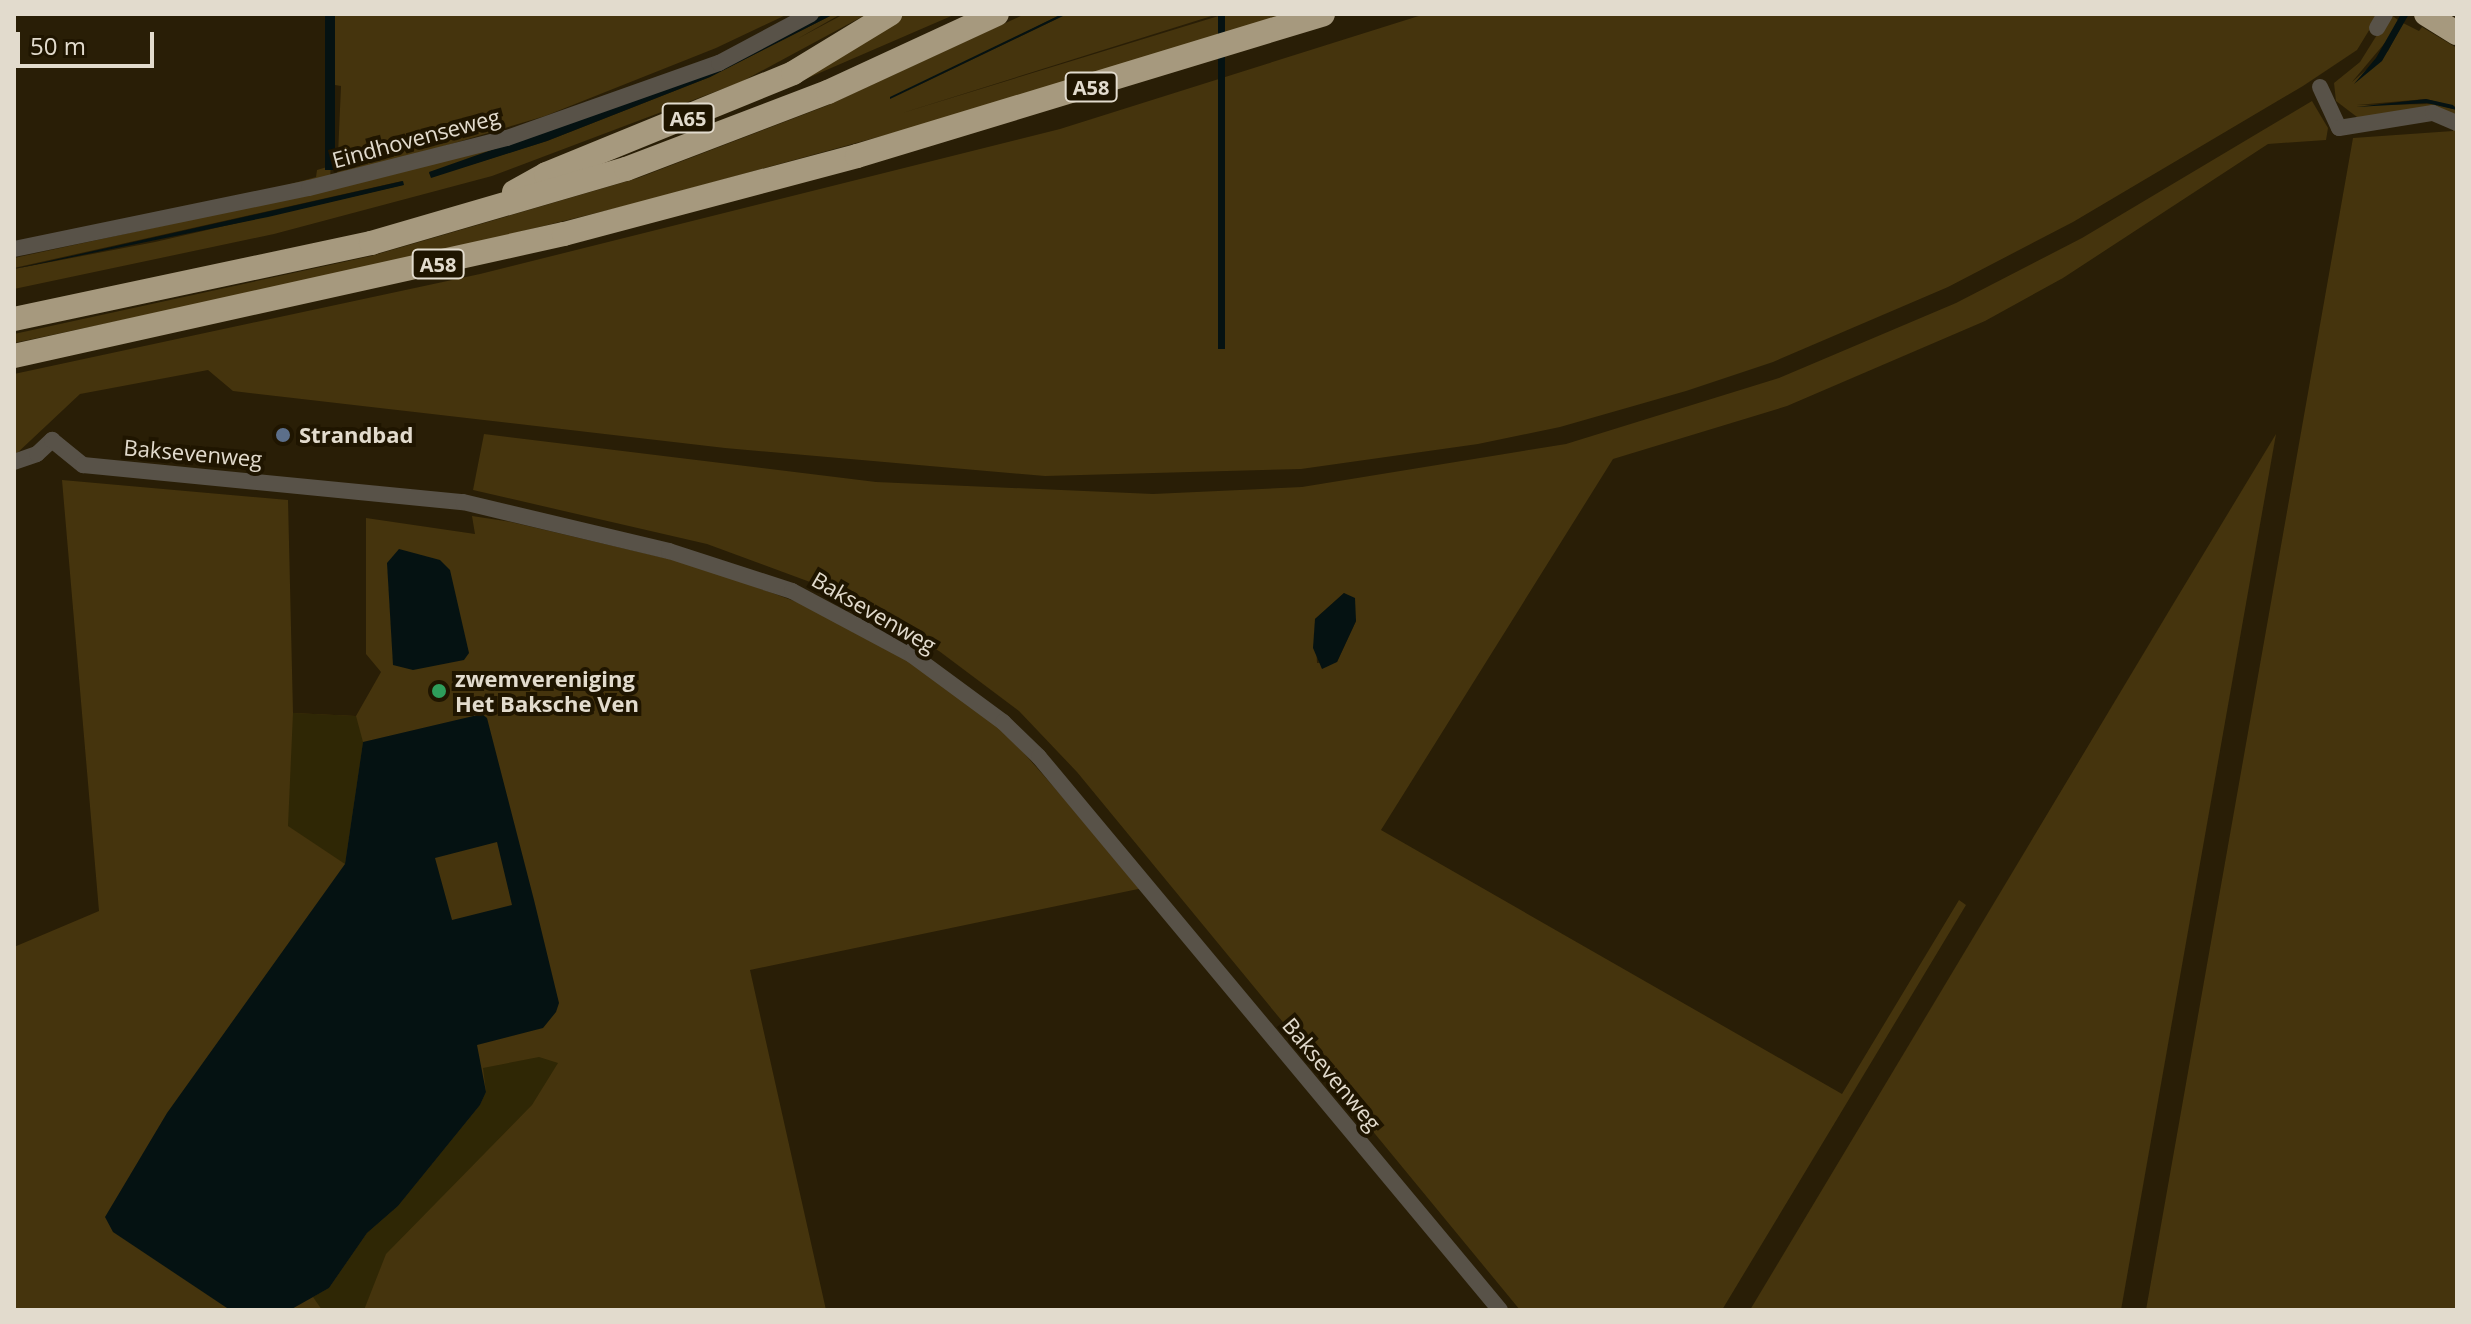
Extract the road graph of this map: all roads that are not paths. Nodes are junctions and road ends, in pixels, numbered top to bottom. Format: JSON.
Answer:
{"nodes":[{"id":1,"x":811,"y":14,"type":"edge"},
{"id":2,"x":890,"y":14,"type":"edge"},
{"id":3,"x":997,"y":14,"type":"edge"},
{"id":4,"x":1323,"y":14,"type":"edge"},
{"id":5,"x":2320,"y":87,"type":"dead end"},
{"id":6,"x":2457,"y":123,"type":"edge"},
{"id":7,"x":482,"y":212,"type":"junction"},
{"id":8,"x":14,"y":249,"type":"edge"},
{"id":9,"x":14,"y":319,"type":"edge"},
{"id":10,"x":14,"y":356,"type":"edge"},
{"id":11,"x":14,"y":462,"type":"edge"},
{"id":12,"x":1500,"y":1310,"type":"edge"}],
"edges":[{"from":1,"to":8,"type":"street","name":"Eindhovenseweg"},
{"from":2,"to":7,"type":"highway","number":"A65"},
{"from":3,"to":7,"type":"highway","number":"A58"},
{"from":4,"to":10,"type":"highway","number":"A58"},
{"from":5,"to":6,"type":"street"},
{"from":7,"to":9,"type":"highway","number":"A58"},
{"from":11,"to":12,"type":"street","name":"Baksevenweg"}]}
